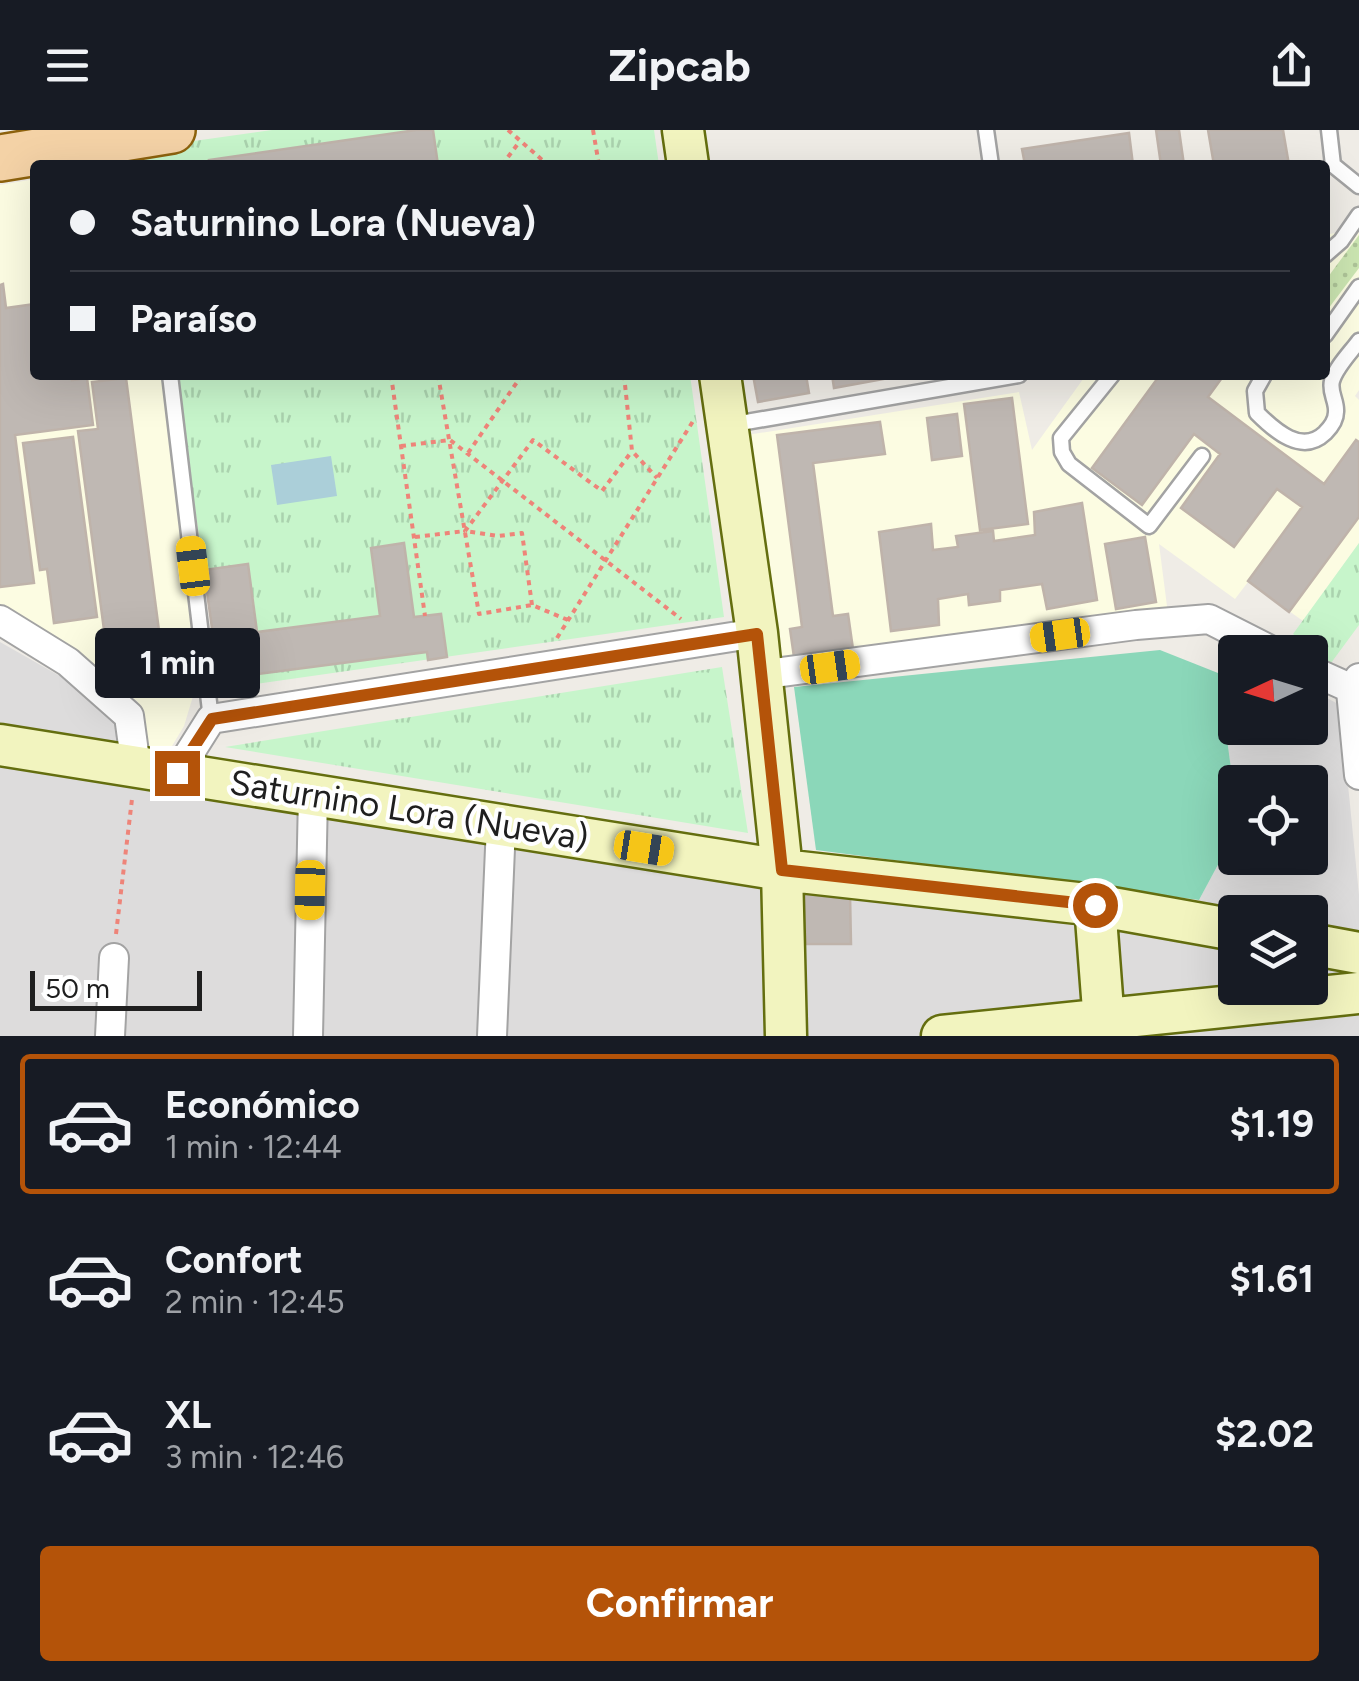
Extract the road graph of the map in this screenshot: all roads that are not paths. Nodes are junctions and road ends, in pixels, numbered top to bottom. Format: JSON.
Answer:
{"nodes":[{"id":1,"x":683,"y":130,"type":"edge"},
{"id":2,"x":986,"y":130,"type":"edge"},
{"id":3,"x":1329,"y":130,"type":"edge"},
{"id":4,"x":149,"y":139,"type":"edge"},
{"id":5,"x":0,"y":158,"type":"edge"},
{"id":6,"x":687,"y":160,"type":"edge"},
{"id":7,"x":990,"y":160,"type":"edge"},
{"id":8,"x":1359,"y":186,"type":"edge"},
{"id":9,"x":1359,"y":215,"type":"edge"},
{"id":10,"x":1330,"y":251,"type":"edge"},
{"id":11,"x":1359,"y":287,"type":"edge"},
{"id":12,"x":1330,"y":328,"type":"edge"},
{"id":13,"x":1359,"y":341,"type":"edge"},
{"id":14,"x":1330,"y":375,"type":"edge"},
{"id":15,"x":171,"y":380,"type":"edge"},
{"id":16,"x":719,"y":380,"type":"edge"},
{"id":17,"x":986,"y":380,"type":"edge"},
{"id":18,"x":1108,"y":380,"type":"edge"},
{"id":19,"x":1261,"y":380,"type":"edge"},
{"id":20,"x":1329,"y":380,"type":"edge"},
{"id":21,"x":712,"y":421,"type":"junction"},
{"id":22,"x":1202,"y":456,"type":"dead end"},
{"id":23,"x":0,"y":620,"type":"edge"},
{"id":24,"x":757,"y":634,"type":"junction"},
{"id":25,"x":1240,"y":635,"type":"edge"},
{"id":26,"x":760,"y":675,"type":"junction"},
{"id":27,"x":1328,"y":677,"type":"edge"},
{"id":28,"x":1356,"y":687,"type":"edge"},
{"id":29,"x":212,"y":719,"type":"junction"},
{"id":30,"x":0,"y":745,"type":"edge"},
{"id":31,"x":136,"y":767,"type":"junction"},
{"id":32,"x":177,"y":773,"type":"junction"},
{"id":33,"x":1359,"y":775,"type":"edge"},
{"id":34,"x":313,"y":795,"type":"junction"},
{"id":35,"x":501,"y":825,"type":"junction"},
{"id":36,"x":782,"y":870,"type":"junction"},
{"id":37,"x":1095,"y":905,"type":"junction"},
{"id":38,"x":1218,"y":927,"type":"edge"},
{"id":39,"x":1328,"y":947,"type":"edge"},
{"id":40,"x":1359,"y":953,"type":"edge"},
{"id":41,"x":114,"y":958,"type":"road end"},
{"id":42,"x":1354,"y":989,"type":"edge"},
{"id":43,"x":1104,"y":1028,"type":"edge"},
{"id":44,"x":991,"y":1034,"type":"edge"},
{"id":45,"x":110,"y":1036,"type":"edge"},
{"id":46,"x":308,"y":1036,"type":"edge"},
{"id":47,"x":492,"y":1036,"type":"edge"},
{"id":48,"x":786,"y":1036,"type":"edge"},
{"id":49,"x":942,"y":1036,"type":"edge"}],
"edges":[{"from":1,"to":6,"type":"main road"},
{"from":2,"to":7,"type":"lane"},
{"from":3,"to":8,"type":"lane"},
{"from":4,"to":5,"type":"main road"},
{"from":9,"to":10,"type":"lane"},
{"from":11,"to":12,"type":"lane"},
{"from":13,"to":14,"type":"lane"},
{"from":15,"to":29,"type":"lane"},
{"from":16,"to":21,"type":"main road"},
{"from":17,"to":21,"type":"lane"},
{"from":18,"to":22,"type":"lane"},
{"from":19,"to":20,"type":"lane"},
{"from":21,"to":24,"type":"main road"},
{"from":23,"to":31,"type":"street"},
{"from":24,"to":26,"type":"main road"},
{"from":24,"to":29,"type":"street"},
{"from":25,"to":26,"type":"street"},
{"from":26,"to":36,"type":"main road"},
{"from":27,"to":28,"type":"street"},
{"from":28,"to":33,"type":"street"},
{"from":29,"to":32,"type":"street"},
{"from":30,"to":31,"type":"main road","name":"Saturnino Lora (Nueva)"},
{"from":31,"to":32,"type":"main road","name":"Saturnino Lora (Nueva)"},
{"from":32,"to":34,"type":"main road","name":"Saturnino Lora (Nueva)"},
{"from":34,"to":35,"type":"main road","name":"Saturnino Lora (Nueva)"},
{"from":34,"to":46,"type":"street"},
{"from":35,"to":36,"type":"main road","name":"Saturnino Lora (Nueva)"},
{"from":35,"to":47,"type":"street"},
{"from":36,"to":37,"type":"main road","name":"Saturnino Lora (Nueva)"},
{"from":36,"to":48,"type":"main road"},
{"from":37,"to":38,"type":"main road","name":"Saturnino Lora (Nueva)"},
{"from":37,"to":43,"type":"main road"},
{"from":39,"to":40,"type":"main road"},
{"from":41,"to":45,"type":"street"},
{"from":42,"to":43,"type":"main road"},
{"from":43,"to":44,"type":"main road"},
{"from":44,"to":49,"type":"main road"}]}
